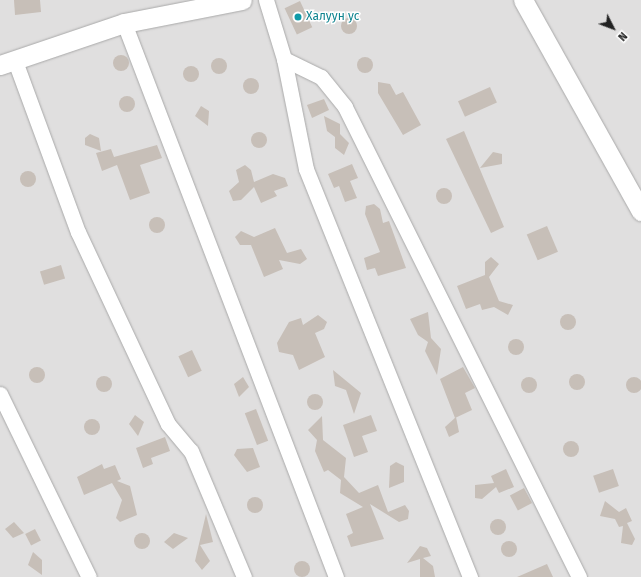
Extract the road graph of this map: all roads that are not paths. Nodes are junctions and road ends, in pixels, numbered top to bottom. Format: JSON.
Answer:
{"nodes":[{"id":1,"x":242,"y":0,"type":"edge"},
{"id":2,"x":266,"y":0,"type":"edge"},
{"id":3,"x":523,"y":0,"type":"edge"},
{"id":4,"x":124,"y":23,"type":"junction"},
{"id":5,"x":284,"y":59,"type":"junction"},
{"id":6,"x":7,"y":63,"type":"edge"},
{"id":7,"x":641,"y":211,"type":"edge"},
{"id":8,"x":0,"y":394,"type":"edge"},
{"id":9,"x":89,"y":577,"type":"edge"},
{"id":10,"x":244,"y":577,"type":"edge"},
{"id":11,"x":336,"y":577,"type":"edge"},
{"id":12,"x":470,"y":577,"type":"edge"},
{"id":13,"x":579,"y":577,"type":"edge"}],
"edges":[{"from":1,"to":4,"type":"street"},
{"from":2,"to":5,"type":"street"},
{"from":3,"to":7,"type":"street"},
{"from":4,"to":6,"type":"street"},
{"from":4,"to":11,"type":"street"},
{"from":5,"to":12,"type":"street"},
{"from":5,"to":13,"type":"street"},
{"from":6,"to":10,"type":"street"},
{"from":8,"to":9,"type":"street"}]}
